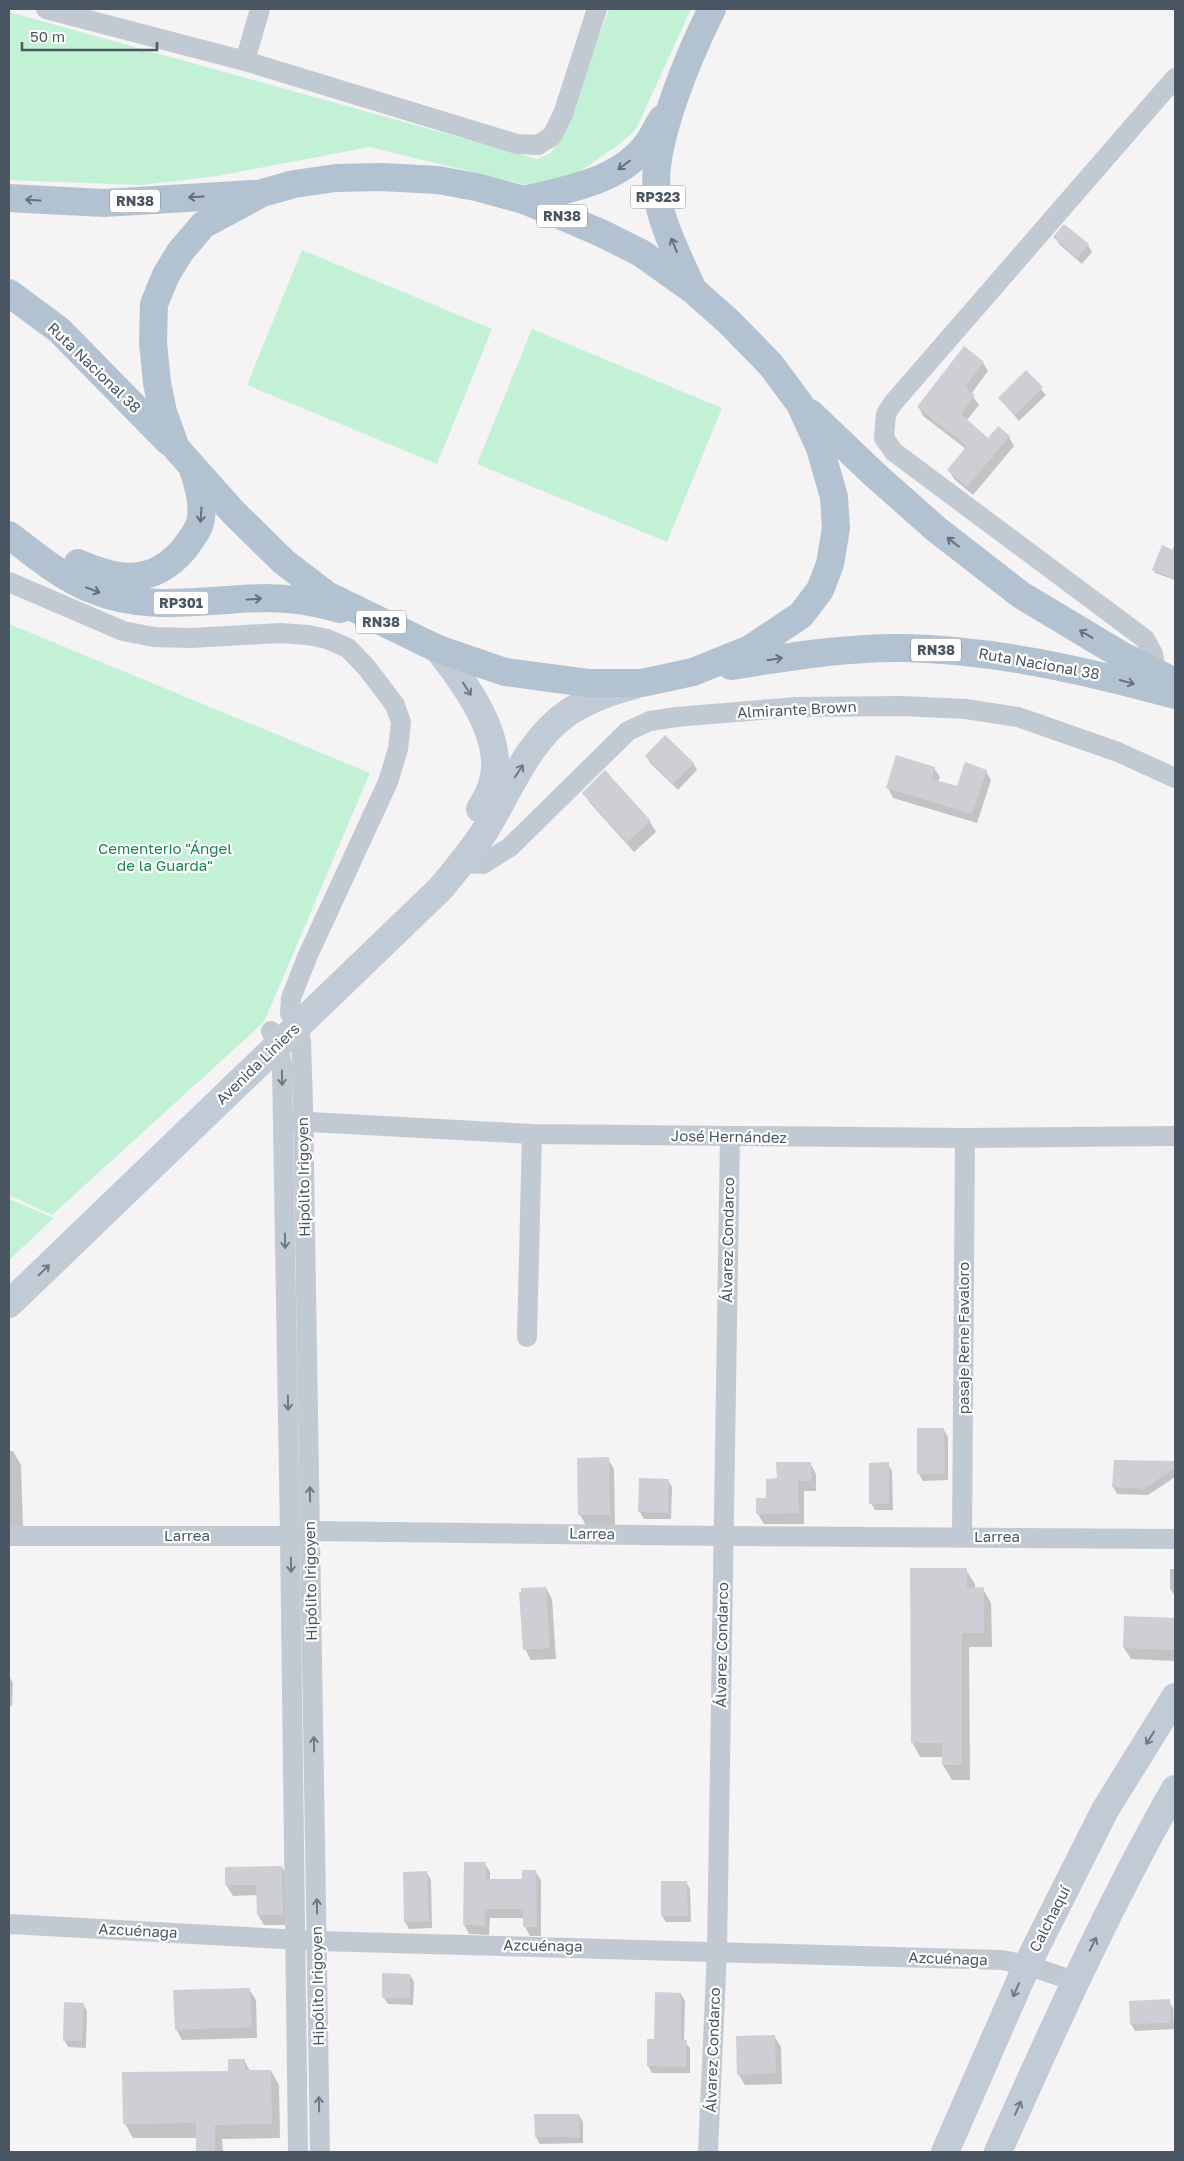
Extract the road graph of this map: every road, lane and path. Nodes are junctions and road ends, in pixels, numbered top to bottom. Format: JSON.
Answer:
{"nodes":[{"id":1,"x":46,"y":9,"type":"edge"},
{"id":2,"x":260,"y":9,"type":"edge"},
{"id":3,"x":597,"y":9,"type":"edge"},
{"id":4,"x":712,"y":9,"type":"edge"},
{"id":5,"x":245,"y":62,"type":"junction"},
{"id":6,"x":1175,"y":78,"type":"edge"},
{"id":7,"x":674,"y":99,"type":"junction"},
{"id":8,"x":262,"y":194,"type":"junction"},
{"id":9,"x":9,"y":198,"type":"edge"},
{"id":10,"x":524,"y":200,"type":"junction"},
{"id":11,"x":693,"y":290,"type":"junction"},
{"id":12,"x":9,"y":293,"type":"edge"},
{"id":13,"x":800,"y":404,"type":"junction"},
{"id":14,"x":184,"y":458,"type":"junction"},
{"id":15,"x":9,"y":534,"type":"edge"},
{"id":16,"x":9,"y":582,"type":"edge"},
{"id":17,"x":369,"y":617,"type":"junction"},
{"id":18,"x":438,"y":649,"type":"junction"},
{"id":19,"x":693,"y":672,"type":"junction"},
{"id":20,"x":1165,"y":677,"type":"edge"},
{"id":21,"x":642,"y":683,"type":"junction"},
{"id":22,"x":1175,"y":695,"type":"edge"},
{"id":23,"x":1175,"y":778,"type":"edge"},
{"id":24,"x":489,"y":809,"type":"junction"},
{"id":25,"x":462,"y":863,"type":"junction"},
{"id":26,"x":284,"y":1029,"type":"junction"},
{"id":27,"x":283,"y":1121,"type":"junction"},
{"id":28,"x":303,"y":1122,"type":"junction"},
{"id":29,"x":532,"y":1134,"type":"junction"},
{"id":30,"x":1175,"y":1136,"type":"edge"},
{"id":31,"x":730,"y":1137,"type":"junction"},
{"id":32,"x":965,"y":1138,"type":"junction"},
{"id":33,"x":9,"y":1279,"type":"edge"},
{"id":34,"x":9,"y":1304,"type":"edge"},
{"id":35,"x":527,"y":1336,"type":"dead end"},
{"id":36,"x":310,"y":1531,"type":"junction"},
{"id":37,"x":9,"y":1536,"type":"edge"},
{"id":38,"x":290,"y":1536,"type":"junction"},
{"id":39,"x":724,"y":1536,"type":"junction"},
{"id":40,"x":962,"y":1537,"type":"junction"},
{"id":41,"x":1175,"y":1538,"type":"edge"},
{"id":42,"x":1175,"y":1697,"type":"edge"},
{"id":43,"x":1175,"y":1789,"type":"edge"},
{"id":44,"x":9,"y":1924,"type":"edge"},
{"id":45,"x":295,"y":1940,"type":"junction"},
{"id":46,"x":318,"y":1941,"type":"junction"},
{"id":47,"x":717,"y":1951,"type":"junction"},
{"id":48,"x":1027,"y":1965,"type":"junction"},
{"id":49,"x":1074,"y":1981,"type":"junction"},
{"id":50,"x":298,"y":2152,"type":"edge"},
{"id":51,"x":320,"y":2152,"type":"edge"},
{"id":52,"x":708,"y":2152,"type":"edge"},
{"id":53,"x":945,"y":2152,"type":"edge"},
{"id":54,"x":998,"y":2152,"type":"edge"}],
"edges":[{"from":1,"to":5,"type":"street"},
{"from":2,"to":5,"type":"street"},
{"from":3,"to":5,"type":"street"},
{"from":4,"to":7,"type":"main road","number":"RP323"},
{"from":6,"to":20,"type":"street"},
{"from":7,"to":10,"type":"main road","number":"RP323","one_way":true},
{"from":11,"to":7,"type":"main road","number":"RP323","one_way":true},
{"from":8,"to":9,"type":"main road","number":"RN38","one_way":true},
{"from":8,"to":10,"type":"main road","number":"RN38"},
{"from":8,"to":14,"type":"main road","number":"RN38"},
{"from":10,"to":11,"type":"main road","number":"RN38"},
{"from":11,"to":13,"type":"main road","number":"RN38"},
{"from":12,"to":14,"type":"main road","name":"Ruta Nacional 38","number":"RN38"},
{"from":13,"to":19,"type":"main road","number":"RN38"},
{"from":20,"to":13,"type":"main road","name":"Ruta Nacional 38","number":"RN38","one_way":true},
{"from":14,"to":15,"type":"main road","number":"RP301","one_way":true},
{"from":14,"to":17,"type":"main road","number":"RN38"},
{"from":15,"to":17,"type":"main road","number":"RP301","one_way":true},
{"from":16,"to":26,"type":"street"},
{"from":17,"to":18,"type":"main road","number":"RN38"},
{"from":18,"to":21,"type":"main road","number":"RN38"},
{"from":18,"to":24,"type":"main road","one_way":true},
{"from":19,"to":21,"type":"main road","number":"RN38"},
{"from":19,"to":22,"type":"main road","name":"Ruta Nacional 38","number":"RN38","one_way":true},
{"from":24,"to":21,"type":"main road","one_way":true},
{"from":23,"to":25,"type":"street","name":"Almirante Brown"},
{"from":24,"to":25,"type":"main road","name":"Avenida Liniers"},
{"from":24,"to":26,"type":"main road","name":"Avenida Liniers"},
{"from":25,"to":26,"type":"main road","name":"Avenida Liniers"},
{"from":26,"to":27,"type":"street","name":"Hipólito Irigoyen","one_way":true},
{"from":26,"to":28,"type":"street","name":"Hipólito Irigoyen"},
{"from":26,"to":33,"type":"main road","name":"Avenida Liniers"},
{"from":34,"to":26,"type":"main road","name":"Avenida Liniers","one_way":true},
{"from":27,"to":28,"type":"street","name":"José Hernández"},
{"from":27,"to":38,"type":"street","name":"Hipólito Irigoyen","one_way":true},
{"from":28,"to":29,"type":"street","name":"José Hernández"},
{"from":36,"to":28,"type":"street","name":"Hipólito Irigoyen","one_way":true},
{"from":29,"to":31,"type":"street","name":"José Hernández"},
{"from":29,"to":35,"type":"street"},
{"from":30,"to":32,"type":"street","name":"José Hernández"},
{"from":31,"to":32,"type":"street","name":"José Hernández"},
{"from":31,"to":39,"type":"street","name":"Álvarez Condarco"},
{"from":32,"to":40,"type":"street","name":"pasaje Rene Favaloro"},
{"from":36,"to":38,"type":"street","name":"Larrea"},
{"from":36,"to":39,"type":"street","name":"Larrea"},
{"from":46,"to":36,"type":"street","name":"Hipólito Irigoyen","one_way":true},
{"from":37,"to":38,"type":"street","name":"Larrea"},
{"from":38,"to":45,"type":"street","name":"Hipólito Irigoyen","one_way":true},
{"from":39,"to":40,"type":"street","name":"Larrea"},
{"from":39,"to":47,"type":"street","name":"Álvarez Condarco"},
{"from":40,"to":41,"type":"street","name":"Larrea"},
{"from":42,"to":48,"type":"main road","name":"Calchaquí","one_way":true},
{"from":49,"to":43,"type":"main road","one_way":true},
{"from":44,"to":45,"type":"street","name":"Azcuénaga"},
{"from":45,"to":46,"type":"street","name":"Azcuénaga"},
{"from":45,"to":50,"type":"street","name":"Hipólito Irigoyen"},
{"from":46,"to":47,"type":"street","name":"Azcuénaga"},
{"from":51,"to":46,"type":"street","name":"Hipólito Irigoyen","one_way":true},
{"from":47,"to":48,"type":"street","name":"Azcuénaga"},
{"from":47,"to":52,"type":"street","name":"Álvarez Condarco"},
{"from":48,"to":49,"type":"street","name":"Azcuénaga"},
{"from":48,"to":53,"type":"main road","name":"Calchaquí","one_way":true},
{"from":54,"to":49,"type":"main road","one_way":true}]}
